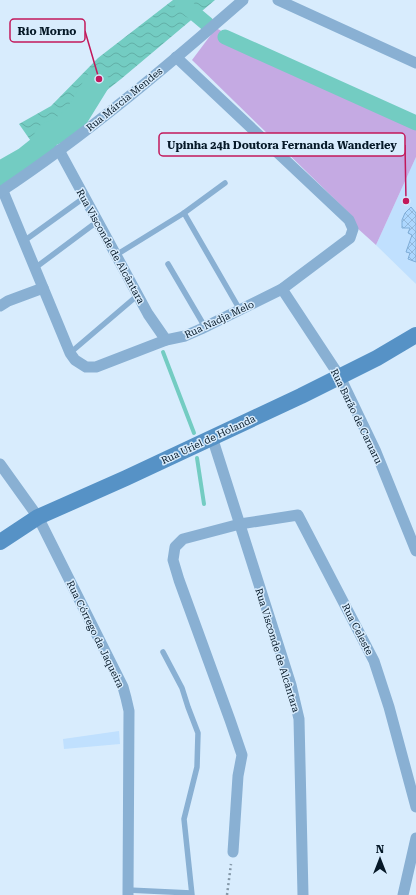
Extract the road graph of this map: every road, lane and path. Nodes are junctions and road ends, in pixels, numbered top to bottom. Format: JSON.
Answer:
{"nodes":[{"id":1,"x":243,"y":0,"type":"edge"},
{"id":2,"x":278,"y":0,"type":"edge"},
{"id":3,"x":176,"y":57,"type":"junction"},
{"id":4,"x":416,"y":63,"type":"edge"},
{"id":5,"x":59,"y":150,"type":"junction"},
{"id":6,"x":225,"y":183,"type":"dead end"},
{"id":7,"x":1,"y":191,"type":"edge"},
{"id":8,"x":85,"y":198,"type":"junction"},
{"id":9,"x":184,"y":213,"type":"junction"},
{"id":10,"x":98,"y":221,"type":"junction"},
{"id":11,"x":24,"y":241,"type":"junction"},
{"id":12,"x":116,"y":255,"type":"junction"},
{"id":13,"x":168,"y":264,"type":"dead end"},
{"id":14,"x":35,"y":268,"type":"junction"},
{"id":15,"x":43,"y":288,"type":"junction"},
{"id":16,"x":282,"y":289,"type":"junction"},
{"id":17,"x":138,"y":295,"type":"junction"},
{"id":18,"x":0,"y":306,"type":"edge"},
{"id":19,"x":240,"y":310,"type":"junction"},
{"id":20,"x":205,"y":327,"type":"junction"},
{"id":21,"x":416,"y":335,"type":"edge"},
{"id":22,"x":166,"y":340,"type":"junction"},
{"id":23,"x":70,"y":353,"type":"junction"},
{"id":24,"x":340,"y":377,"type":"junction"},
{"id":25,"x":212,"y":437,"type":"junction"},
{"id":26,"x":0,"y":464,"type":"edge"},
{"id":27,"x":38,"y":517,"type":"junction"},
{"id":28,"x":240,"y":524,"type":"junction"},
{"id":29,"x":0,"y":542,"type":"edge"},
{"id":30,"x":416,"y":551,"type":"edge"},
{"id":31,"x":163,"y":652,"type":"dead end"},
{"id":32,"x":416,"y":808,"type":"edge"},
{"id":33,"x":416,"y":838,"type":"edge"},
{"id":34,"x":233,"y":852,"type":"joint"},
{"id":35,"x":128,"y":893,"type":"edge"},
{"id":36,"x":191,"y":894,"type":"edge"},
{"id":37,"x":227,"y":895,"type":"edge"},
{"id":38,"x":303,"y":895,"type":"edge"},
{"id":39,"x":403,"y":895,"type":"edge"}],
"edges":[{"from":1,"to":3,"type":"street","name":"Rua Márcia Mendes"},
{"from":2,"to":4,"type":"street"},
{"from":3,"to":5,"type":"street","name":"Rua Márcia Mendes"},
{"from":3,"to":16,"type":"street","name":"Rua Nadja Melo"},
{"from":5,"to":7,"type":"street","name":"Rua Márcia Mendes"},
{"from":5,"to":8,"type":"street","name":"Rua Visconde de Alcântara"},
{"from":6,"to":9,"type":"lane"},
{"from":7,"to":11,"type":"street"},
{"from":8,"to":10,"type":"street","name":"Rua Visconde de Alcântara"},
{"from":8,"to":11,"type":"lane"},
{"from":9,"to":12,"type":"lane"},
{"from":9,"to":19,"type":"lane"},
{"from":10,"to":12,"type":"street","name":"Rua Visconde de Alcântara"},
{"from":10,"to":14,"type":"lane"},
{"from":11,"to":14,"type":"street"},
{"from":12,"to":17,"type":"street","name":"Rua Visconde de Alcântara"},
{"from":13,"to":20,"type":"lane"},
{"from":14,"to":15,"type":"street"},
{"from":15,"to":18,"type":"street"},
{"from":15,"to":23,"type":"street"},
{"from":16,"to":19,"type":"street","name":"Rua Nadja Melo"},
{"from":16,"to":24,"type":"street","name":"Rua Barão de Caruaru"},
{"from":17,"to":22,"type":"street","name":"Rua Visconde de Alcântara"},
{"from":17,"to":23,"type":"lane"},
{"from":19,"to":20,"type":"street","name":"Rua Nadja Melo"},
{"from":20,"to":22,"type":"street","name":"Rua Nadja Melo"},
{"from":21,"to":24,"type":"main road","name":"Rua Uriel de Holanda"},
{"from":22,"to":23,"type":"street","name":"Rua Nadja Melo"},
{"from":24,"to":25,"type":"main road","name":"Rua Uriel de Holanda"},
{"from":24,"to":30,"type":"street","name":"Rua Barão de Caruaru"},
{"from":25,"to":27,"type":"main road","name":"Rua Uriel de Holanda"},
{"from":25,"to":28,"type":"street","name":"Rua Visconde de Alcântara"},
{"from":26,"to":27,"type":"street","name":"Rua Córrego da Jaqueira"},
{"from":27,"to":29,"type":"main road","name":"Rua Uriel de Holanda"},
{"from":27,"to":35,"type":"street","name":"Rua Córrego da Jaqueira"},
{"from":28,"to":32,"type":"street","name":"Rua Celeste"},
{"from":28,"to":34,"type":"street"},
{"from":28,"to":38,"type":"street","name":"Rua Visconde de Alcântara"},
{"from":31,"to":36,"type":"lane"},
{"from":33,"to":39,"type":"street"},
{"from":34,"to":37,"type":"path"},
{"from":35,"to":36,"type":"lane"}]}
